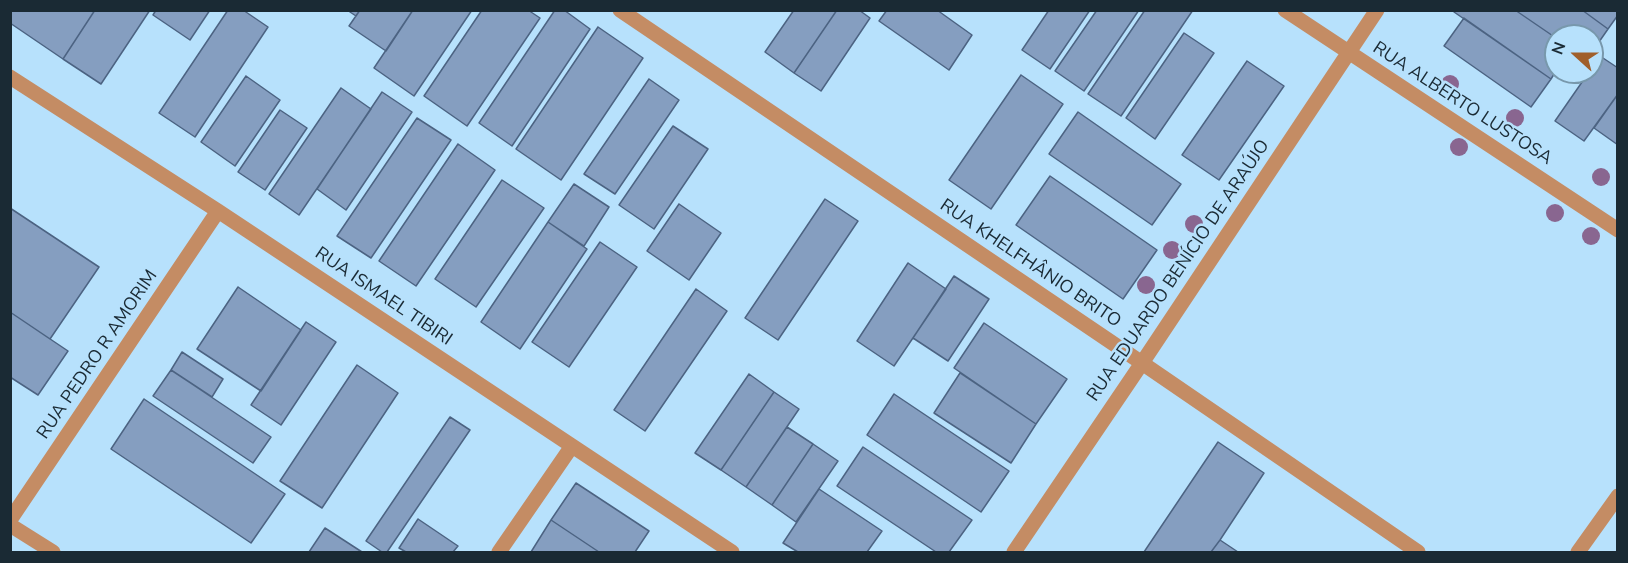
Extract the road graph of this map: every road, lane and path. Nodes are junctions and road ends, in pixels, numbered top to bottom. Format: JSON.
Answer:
{"nodes":[{"id":1,"x":620,"y":10,"type":"edge"},
{"id":2,"x":1285,"y":10,"type":"edge"},
{"id":3,"x":1377,"y":10,"type":"edge"},
{"id":4,"x":1348,"y":53,"type":"junction"},
{"id":5,"x":10,"y":77,"type":"edge"},
{"id":6,"x":218,"y":211,"type":"junction"},
{"id":7,"x":1617,"y":230,"type":"edge"},
{"id":8,"x":1142,"y":363,"type":"junction"},
{"id":9,"x":572,"y":447,"type":"junction"},
{"id":10,"x":1617,"y":496,"type":"edge"},
{"id":11,"x":10,"y":522,"type":"edge"},
{"id":12,"x":53,"y":552,"type":"edge"},
{"id":13,"x":499,"y":552,"type":"edge"},
{"id":14,"x":732,"y":552,"type":"edge"},
{"id":15,"x":1014,"y":552,"type":"edge"},
{"id":16,"x":1418,"y":552,"type":"edge"},
{"id":17,"x":1578,"y":552,"type":"edge"}],
"edges":[{"from":1,"to":8,"type":"street","name":"RUA KHELFHÂNIO BRITO"},
{"from":2,"to":4,"type":"street","name":"RUA ALBERTO LUSTOSA"},
{"from":3,"to":4,"type":"street","name":"RUA EDUARDO BENÍCIO DE ARAÚJO"},
{"from":4,"to":7,"type":"street","name":"RUA ALBERTO LUSTOSA"},
{"from":4,"to":8,"type":"street","name":"RUA EDUARDO BENÍCIO DE ARAÚJO"},
{"from":5,"to":6,"type":"street","name":"RUA ISMAEL TIBIRI"},
{"from":6,"to":9,"type":"street","name":"RUA ISMAEL TIBIRI"},
{"from":6,"to":11,"type":"street","name":"RUA PEDRO R AMORIM"},
{"from":8,"to":15,"type":"street","name":"RUA EDUARDO BENÍCIO DE ARAÚJO"},
{"from":8,"to":16,"type":"street","name":"RUA KHELFHÂNIO BRITO"},
{"from":9,"to":13,"type":"street"},
{"from":9,"to":14,"type":"street","name":"RUA ISMAEL TIBIRI"},
{"from":10,"to":17,"type":"street"},
{"from":11,"to":12,"type":"street"}]}
